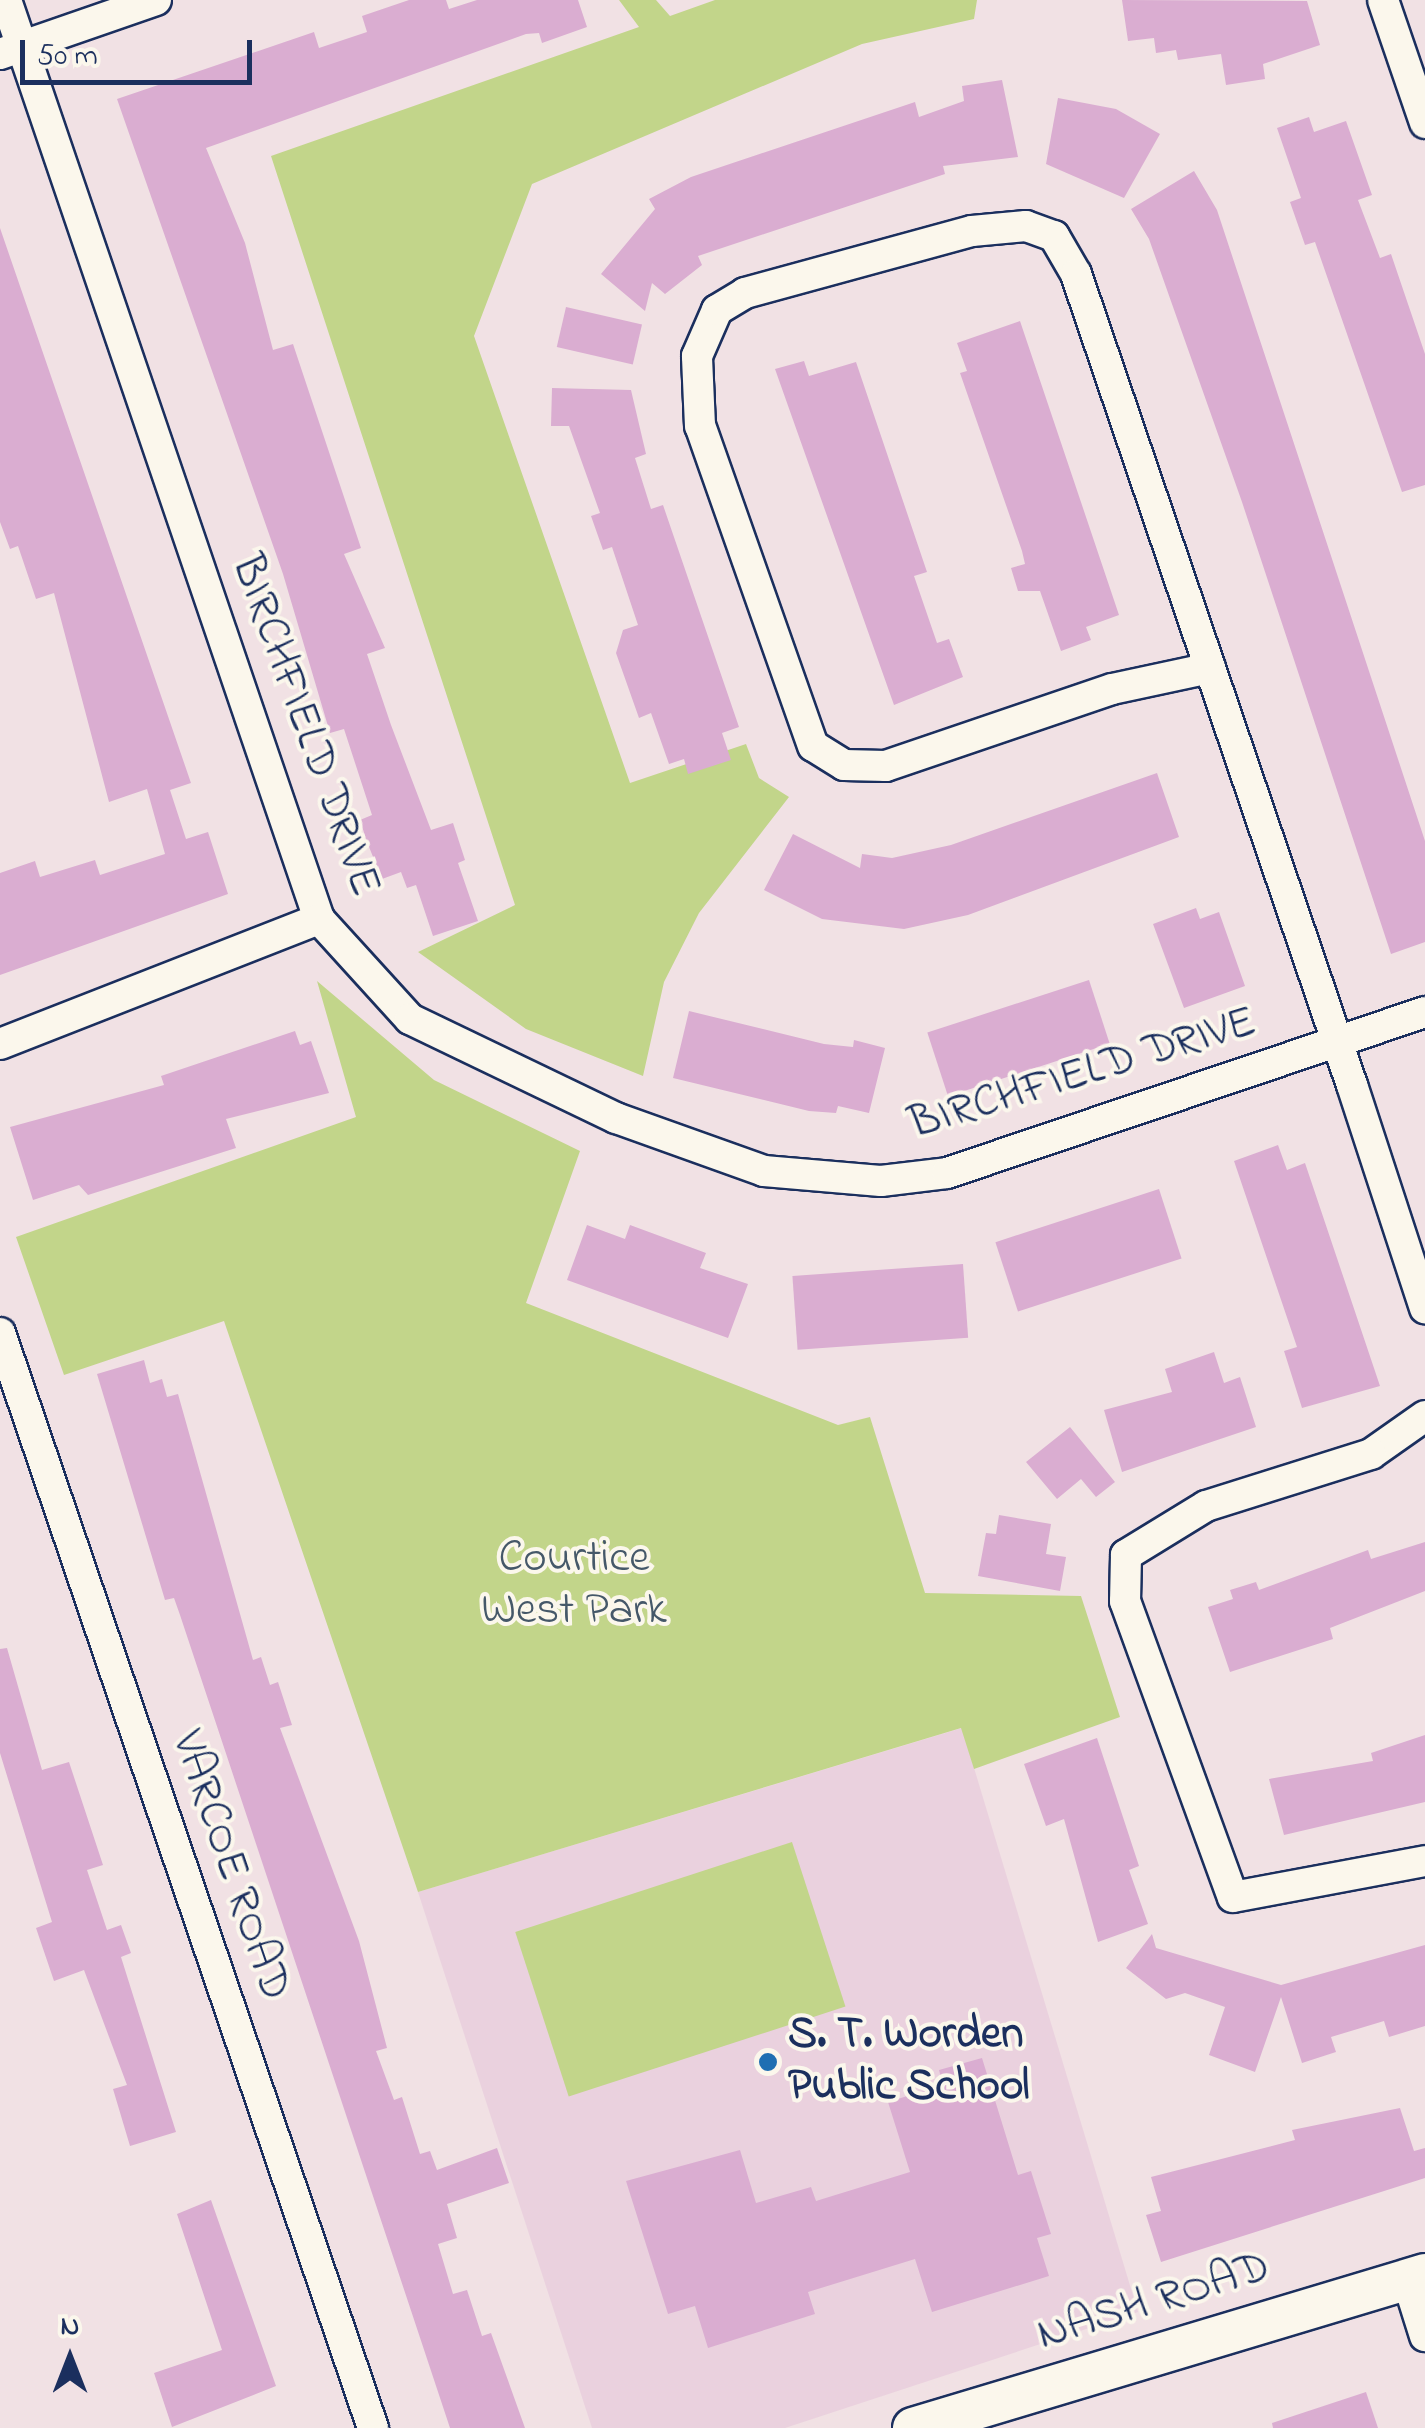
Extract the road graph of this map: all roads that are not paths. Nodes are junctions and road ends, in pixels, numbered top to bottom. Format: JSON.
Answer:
{"nodes":[{"id":1,"x":6,"y":0,"type":"edge"},
{"id":2,"x":156,"y":0,"type":"edge"},
{"id":3,"x":1383,"y":0,"type":"edge"},
{"id":4,"x":11,"y":50,"type":"edge"},
{"id":5,"x":1425,"y":122,"type":"edge"},
{"id":6,"x":1210,"y":668,"type":"junction"},
{"id":7,"x":319,"y":919,"type":"junction"},
{"id":8,"x":1425,"y":1012,"type":"edge"},
{"id":9,"x":1337,"y":1041,"type":"junction"},
{"id":10,"x":0,"y":1044,"type":"edge"},
{"id":11,"x":1425,"y":1308,"type":"edge"},
{"id":12,"x":0,"y":1332,"type":"edge"},
{"id":13,"x":1425,"y":1416,"type":"edge"},
{"id":14,"x":1425,"y":1861,"type":"edge"},
{"id":15,"x":1416,"y":2276,"type":"edge"},
{"id":16,"x":1425,"y":2336,"type":"edge"},
{"id":17,"x":373,"y":2428,"type":"edge"},
{"id":18,"x":913,"y":2428,"type":"edge"}],
"edges":[{"from":1,"to":4,"type":"street","name":"BIRCHFIELD DRIVE"},
{"from":2,"to":4,"type":"street"},
{"from":3,"to":5,"type":"street"},
{"from":4,"to":7,"type":"street","name":"BIRCHFIELD DRIVE"},
{"from":6,"to":6,"type":"street"},
{"from":6,"to":9,"type":"street"},
{"from":7,"to":9,"type":"street","name":"BIRCHFIELD DRIVE"},
{"from":7,"to":10,"type":"street"},
{"from":8,"to":9,"type":"street","name":"BIRCHFIELD DRIVE"},
{"from":9,"to":11,"type":"street"},
{"from":12,"to":17,"type":"street","name":"VARCOE ROAD"},
{"from":13,"to":14,"type":"street"},
{"from":15,"to":16,"type":"street"},
{"from":15,"to":18,"type":"street","name":"NASH ROAD"}]}
